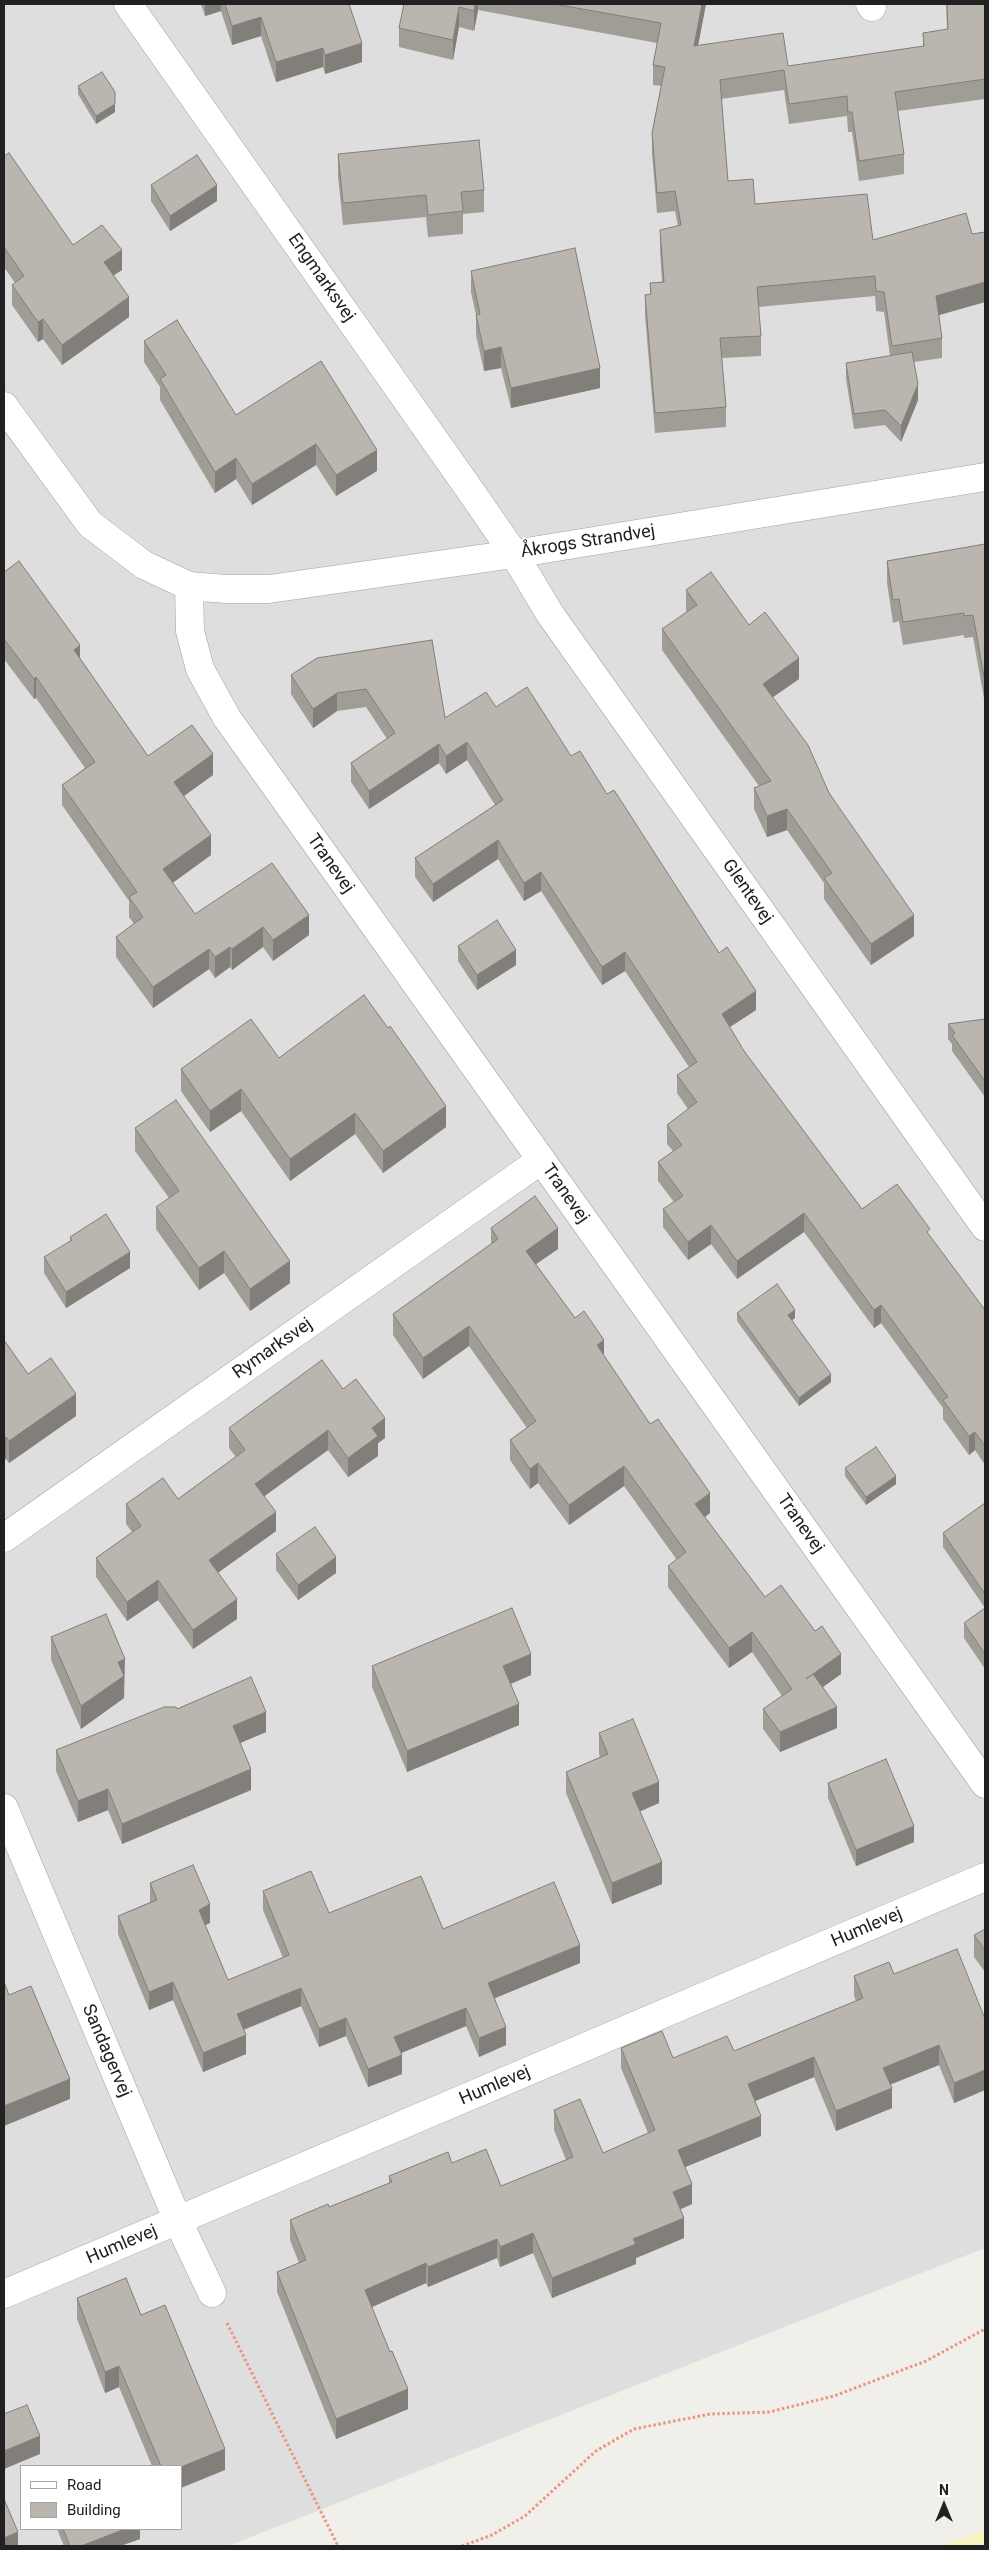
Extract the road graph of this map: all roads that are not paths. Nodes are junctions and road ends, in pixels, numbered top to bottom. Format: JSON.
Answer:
{"nodes":[{"id":1,"x":128,"y":4,"type":"edge"},
{"id":2,"x":4,"y":406,"type":"edge"},
{"id":3,"x":985,"y":477,"type":"edge"},
{"id":4,"x":514,"y":554,"type":"junction"},
{"id":5,"x":189,"y":586,"type":"junction"},
{"id":6,"x":541,"y":1160,"type":"junction"},
{"id":7,"x":985,"y":1227,"type":"edge"},
{"id":8,"x":4,"y":1538,"type":"edge"},
{"id":9,"x":985,"y":1784,"type":"edge"},
{"id":10,"x":4,"y":1808,"type":"edge"},
{"id":11,"x":985,"y":1877,"type":"edge"},
{"id":12,"x":178,"y":2221,"type":"junction"},
{"id":13,"x":212,"y":2293,"type":"road end"},
{"id":14,"x":4,"y":2294,"type":"edge"}],
"edges":[{"from":1,"to":4,"type":"street","name":"Engmarksvej"},
{"from":2,"to":5,"type":"street","name":"Åkrogs Strandvej"},
{"from":3,"to":4,"type":"street","name":"Åkrogs Strandvej"},
{"from":4,"to":5,"type":"street","name":"Åkrogs Strandvej"},
{"from":4,"to":7,"type":"street","name":"Glentevej"},
{"from":5,"to":6,"type":"street","name":"Tranevej"},
{"from":6,"to":8,"type":"street","name":"Rymarksvej"},
{"from":6,"to":9,"type":"street","name":"Tranevej"},
{"from":10,"to":12,"type":"street","name":"Sandagervej"},
{"from":11,"to":12,"type":"street","name":"Humlevej"},
{"from":12,"to":13,"type":"street","name":"Sandagervej"},
{"from":12,"to":14,"type":"street","name":"Humlevej"}]}
